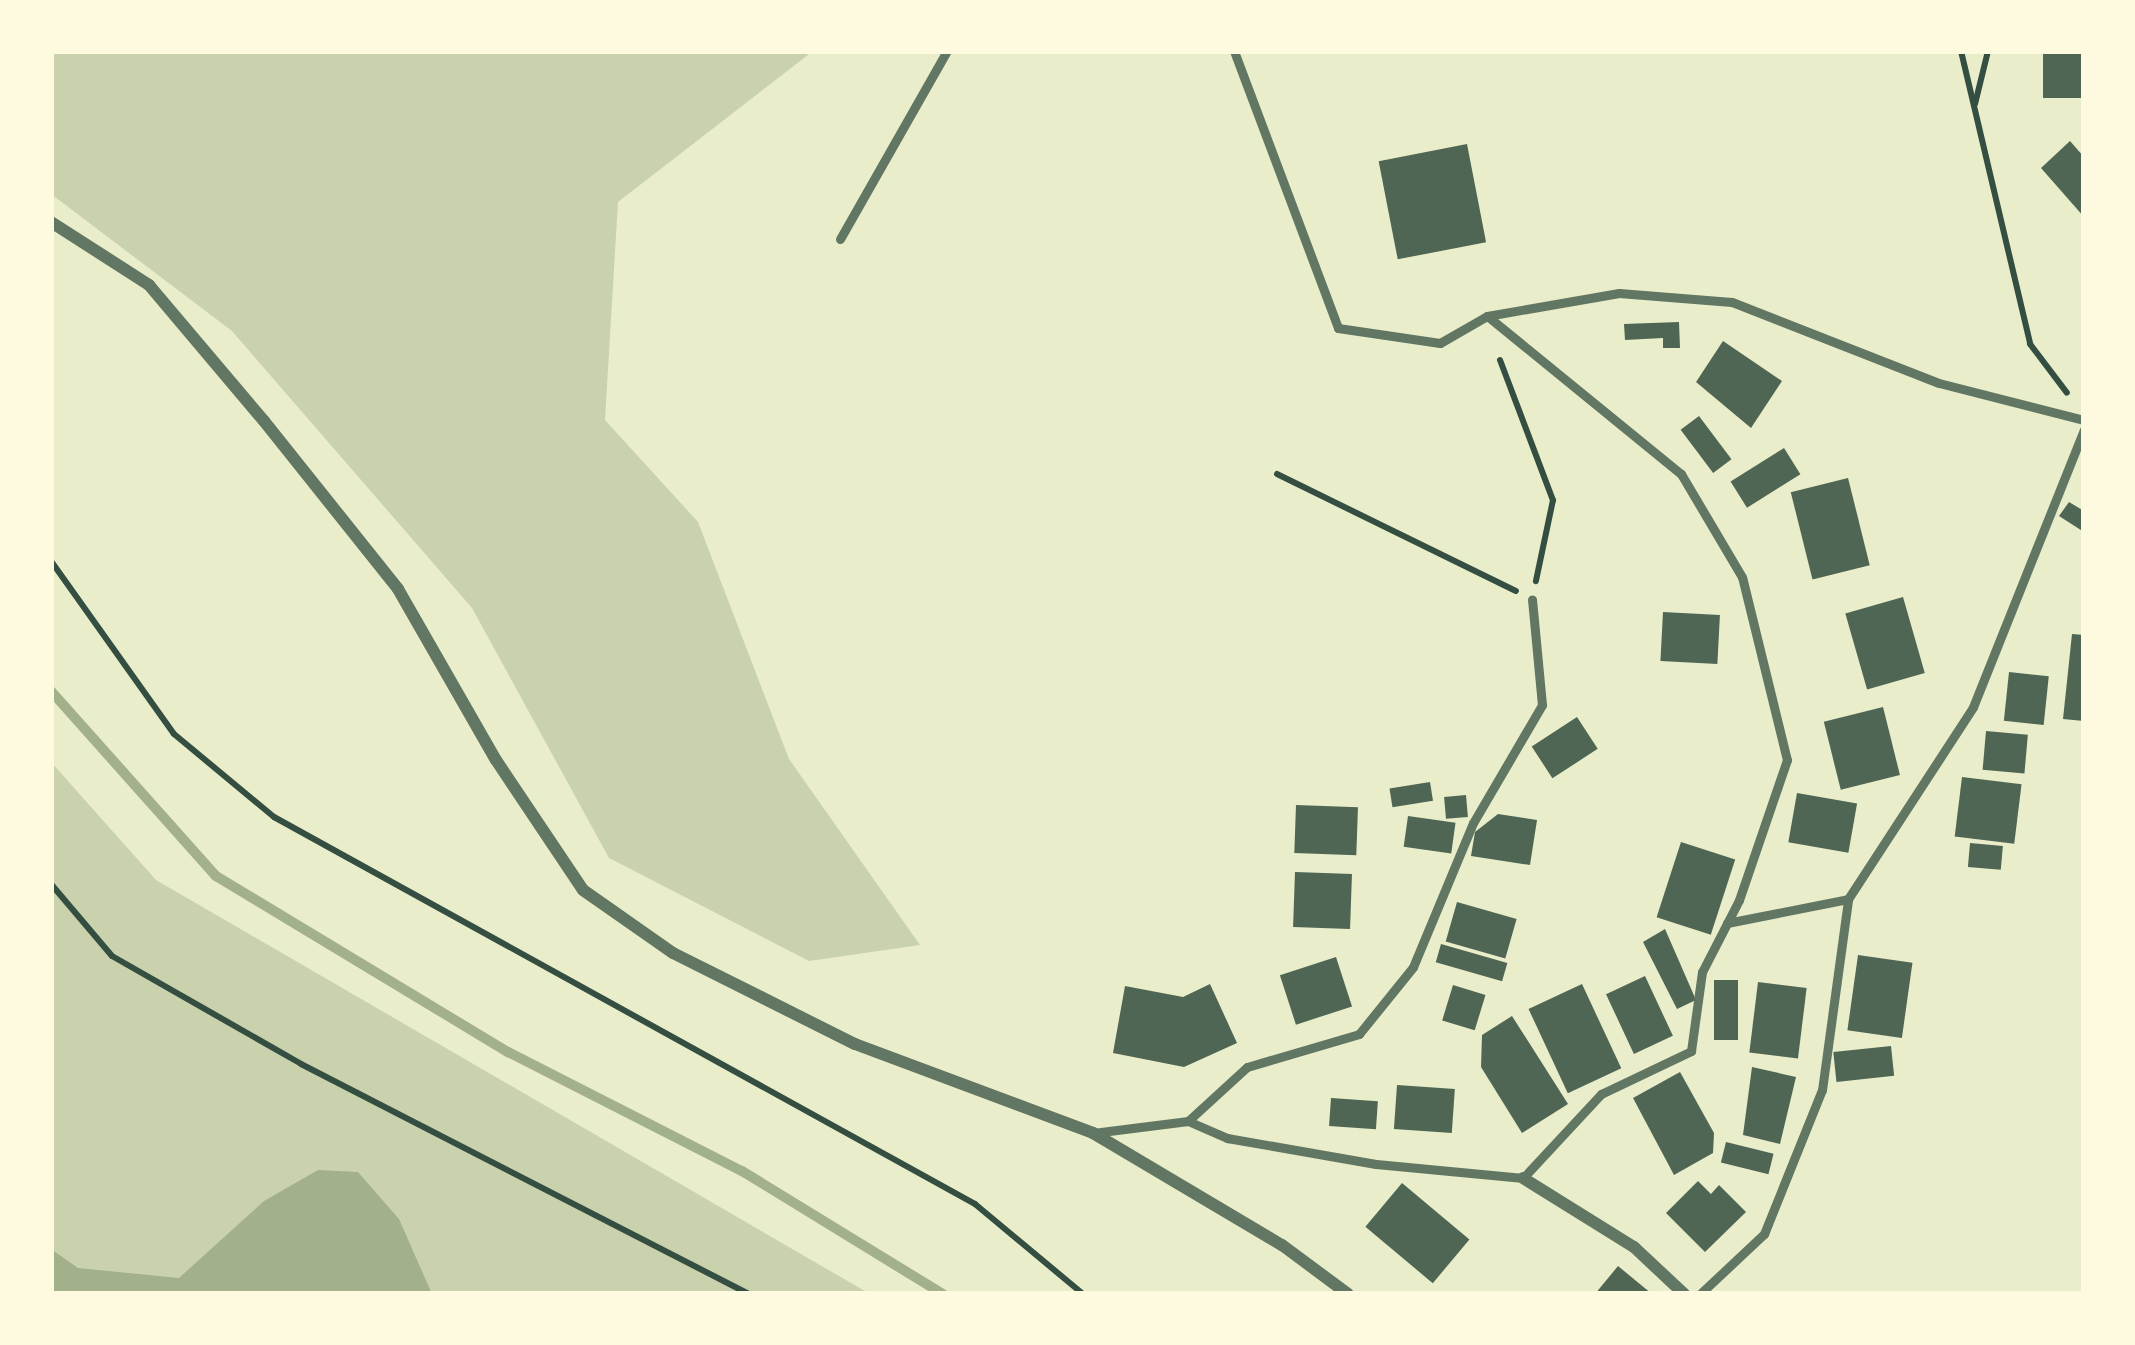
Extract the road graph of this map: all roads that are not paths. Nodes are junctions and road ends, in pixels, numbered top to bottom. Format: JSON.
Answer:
{"nodes":[{"id":1,"x":947,"y":51,"type":"edge"},
{"id":2,"x":1234,"y":51,"type":"edge"},
{"id":3,"x":51,"y":222,"type":"edge"},
{"id":4,"x":840,"y":239,"type":"dead end"},
{"id":5,"x":1487,"y":316,"type":"junction"},
{"id":6,"x":2084,"y":420,"type":"edge"},
{"id":7,"x":2084,"y":429,"type":"edge"},
{"id":8,"x":1532,"y":599,"type":"road end"},
{"id":9,"x":1848,"y":899,"type":"junction"},
{"id":10,"x":1727,"y":923,"type":"junction"},
{"id":11,"x":1187,"y":1120,"type":"junction"},
{"id":12,"x":1093,"y":1133,"type":"junction"},
{"id":13,"x":1523,"y":1178,"type":"junction"},
{"id":14,"x":1348,"y":1294,"type":"edge"},
{"id":15,"x":1684,"y":1294,"type":"edge"},
{"id":16,"x":1700,"y":1294,"type":"edge"}],
"edges":[{"from":1,"to":4,"type":"lane"},
{"from":2,"to":5,"type":"lane"},
{"from":3,"to":12,"type":"street"},
{"from":5,"to":6,"type":"lane"},
{"from":5,"to":10,"type":"lane"},
{"from":7,"to":9,"type":"lane"},
{"from":8,"to":11,"type":"lane"},
{"from":9,"to":10,"type":"lane"},
{"from":9,"to":16,"type":"lane"},
{"from":10,"to":13,"type":"lane"},
{"from":11,"to":12,"type":"lane"},
{"from":11,"to":13,"type":"lane"},
{"from":12,"to":14,"type":"street"},
{"from":13,"to":15,"type":"street"}]}
